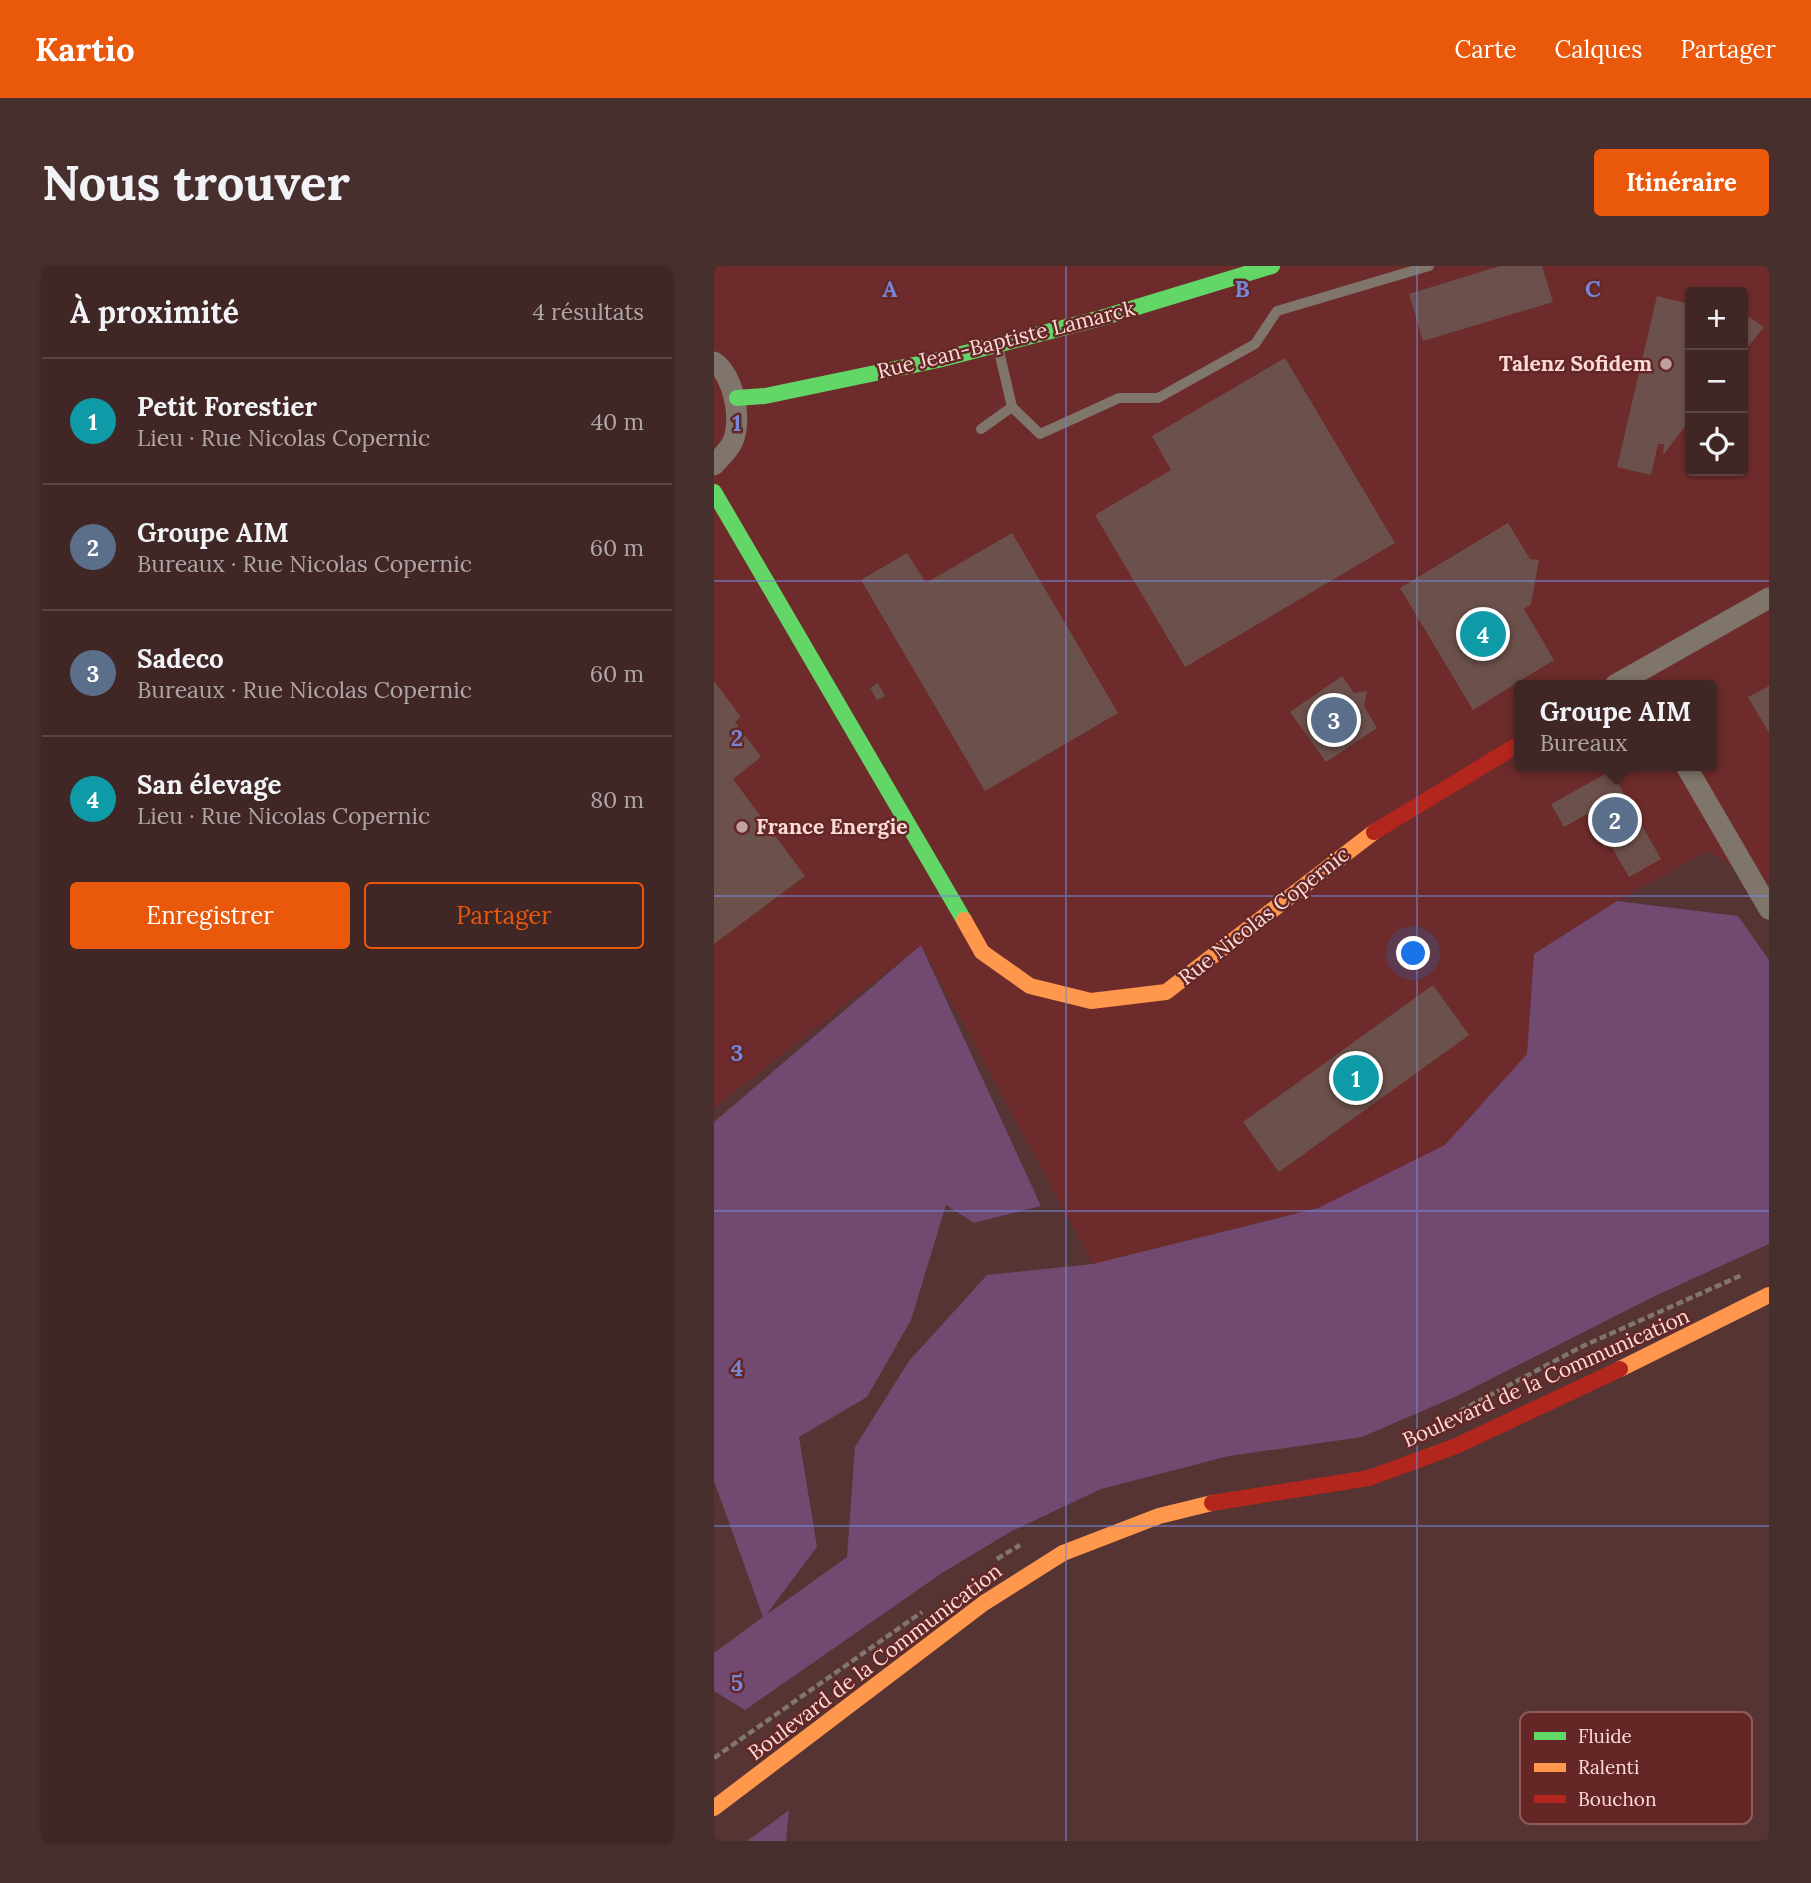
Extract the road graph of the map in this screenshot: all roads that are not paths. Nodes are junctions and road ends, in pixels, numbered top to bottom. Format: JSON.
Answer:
{"nodes":[{"id":1,"x":1272,"y":266,"type":"edge"},
{"id":2,"x":1429,"y":266,"type":"edge"},
{"id":3,"x":998,"y":345,"type":"junction"},
{"id":4,"x":714,"y":362,"type":"edge"},
{"id":5,"x":737,"y":398,"type":"junction"},
{"id":6,"x":1012,"y":407,"type":"junction"},
{"id":7,"x":981,"y":429,"type":"dead end"},
{"id":8,"x":714,"y":465,"type":"edge"},
{"id":9,"x":714,"y":492,"type":"edge"},
{"id":10,"x":1769,"y":598,"type":"edge"},
{"id":11,"x":1633,"y":680,"type":"edge"},
{"id":12,"x":1514,"y":747,"type":"edge"},
{"id":13,"x":1689,"y":771,"type":"edge"},
{"id":14,"x":1769,"y":909,"type":"edge"},
{"id":15,"x":1769,"y":1295,"type":"edge"},
{"id":16,"x":714,"y":1808,"type":"edge"}],
"edges":[{"from":1,"to":3,"type":"street","name":"Rue Jean-Baptiste Lamarck"},
{"from":2,"to":6,"type":"lane"},
{"from":3,"to":5,"type":"street","name":"Rue Jean-Baptiste Lamarck"},
{"from":3,"to":6,"type":"lane"},
{"from":4,"to":5,"type":"street"},
{"from":5,"to":8,"type":"street"},
{"from":6,"to":7,"type":"lane"},
{"from":9,"to":12,"type":"street","name":"Rue Nicolas Copernic"},
{"from":10,"to":11,"type":"street"},
{"from":13,"to":14,"type":"street"},
{"from":15,"to":16,"type":"street","name":"Boulevard de la Communication"}]}
